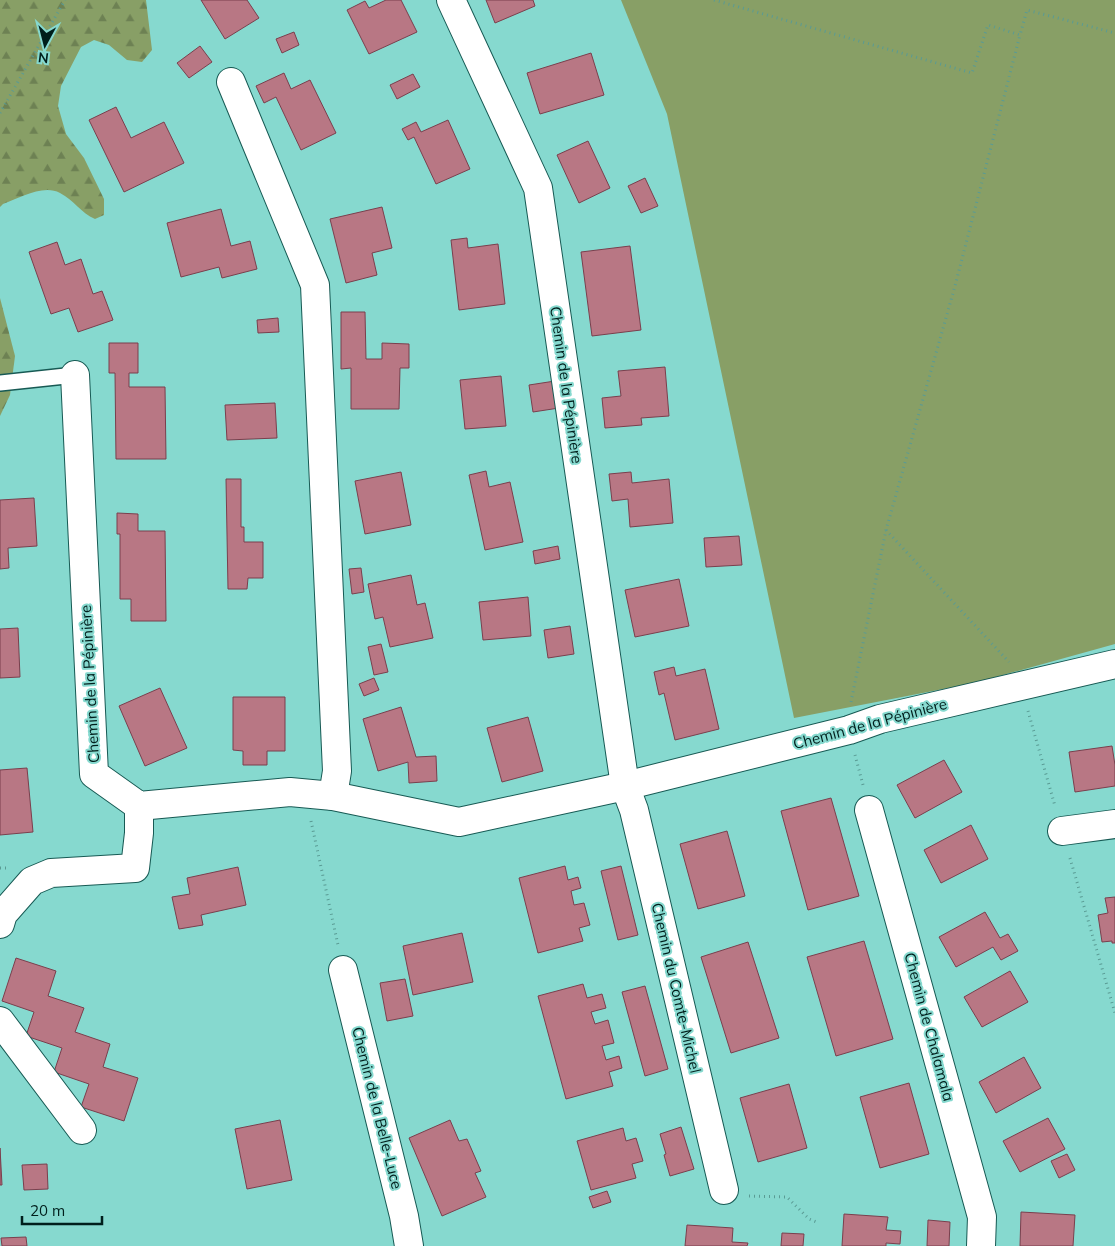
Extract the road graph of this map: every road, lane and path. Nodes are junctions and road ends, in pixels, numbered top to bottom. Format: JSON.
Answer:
{"nodes":[{"id":1,"x":65,"y":0,"type":"edge"},
{"id":2,"x":451,"y":0,"type":"edge"},
{"id":3,"x":714,"y":0,"type":"edge"},
{"id":4,"x":1115,"y":33,"type":"edge"},
{"id":5,"x":1020,"y":35,"type":"junction"},
{"id":6,"x":231,"y":82,"type":"dead end"},
{"id":7,"x":0,"y":113,"type":"edge"},
{"id":8,"x":75,"y":375,"type":"joint"},
{"id":9,"x":0,"y":383,"type":"edge"},
{"id":10,"x":886,"y":530,"type":"junction"},
{"id":11,"x":1115,"y":664,"type":"edge"},
{"id":12,"x":1022,"y":687,"type":"junction"},
{"id":13,"x":849,"y":730,"type":"junction"},
{"id":14,"x":625,"y":786,"type":"junction"},
{"id":15,"x":332,"y":796,"type":"junction"},
{"id":16,"x":139,"y":806,"type":"junction"},
{"id":17,"x":869,"y":810,"type":"joint"},
{"id":18,"x":310,"y":818,"type":"dead end"},
{"id":19,"x":1115,"y":824,"type":"edge"},
{"id":20,"x":1062,"y":831,"type":"junction"},
{"id":21,"x":0,"y":924,"type":"edge"},
{"id":22,"x":343,"y":970,"type":"joint"},
{"id":23,"x":1115,"y":1013,"type":"edge"},
{"id":24,"x":0,"y":1021,"type":"edge"},
{"id":25,"x":82,"y":1130,"type":"dead end"},
{"id":26,"x":724,"y":1190,"type":"joint"},
{"id":27,"x":819,"y":1223,"type":"dead end"},
{"id":28,"x":409,"y":1246,"type":"edge"},
{"id":29,"x":981,"y":1246,"type":"edge"}],
"edges":[{"from":1,"to":7,"type":"path"},
{"from":2,"to":14,"type":"street","name":"Chemin de la Pépinière"},
{"from":3,"to":5,"type":"path"},
{"from":4,"to":5,"type":"path"},
{"from":5,"to":10,"type":"path"},
{"from":6,"to":15,"type":"street"},
{"from":8,"to":9,"type":"lane"},
{"from":8,"to":16,"type":"street","name":"Chemin de la Pépinière"},
{"from":10,"to":12,"type":"path"},
{"from":10,"to":13,"type":"path"},
{"from":11,"to":12,"type":"street","name":"Chemin de la Pépinière"},
{"from":12,"to":13,"type":"street","name":"Chemin de la Pépinière"},
{"from":12,"to":20,"type":"path"},
{"from":13,"to":14,"type":"street","name":"Chemin de la Pépinière"},
{"from":13,"to":17,"type":"path"},
{"from":14,"to":15,"type":"street","name":"Chemin de la Pépinière"},
{"from":14,"to":26,"type":"street","name":"Chemin du Comte-Michel"},
{"from":15,"to":16,"type":"street","name":"Chemin de la Pépinière"},
{"from":16,"to":21,"type":"street"},
{"from":17,"to":29,"type":"street","name":"Chemin de Chalamala"},
{"from":18,"to":22,"type":"path"},
{"from":19,"to":20,"type":"street"},
{"from":20,"to":23,"type":"path"},
{"from":22,"to":28,"type":"street","name":"Chemin de la Belle-Luce"},
{"from":24,"to":25,"type":"street"},
{"from":26,"to":27,"type":"path"}]}
